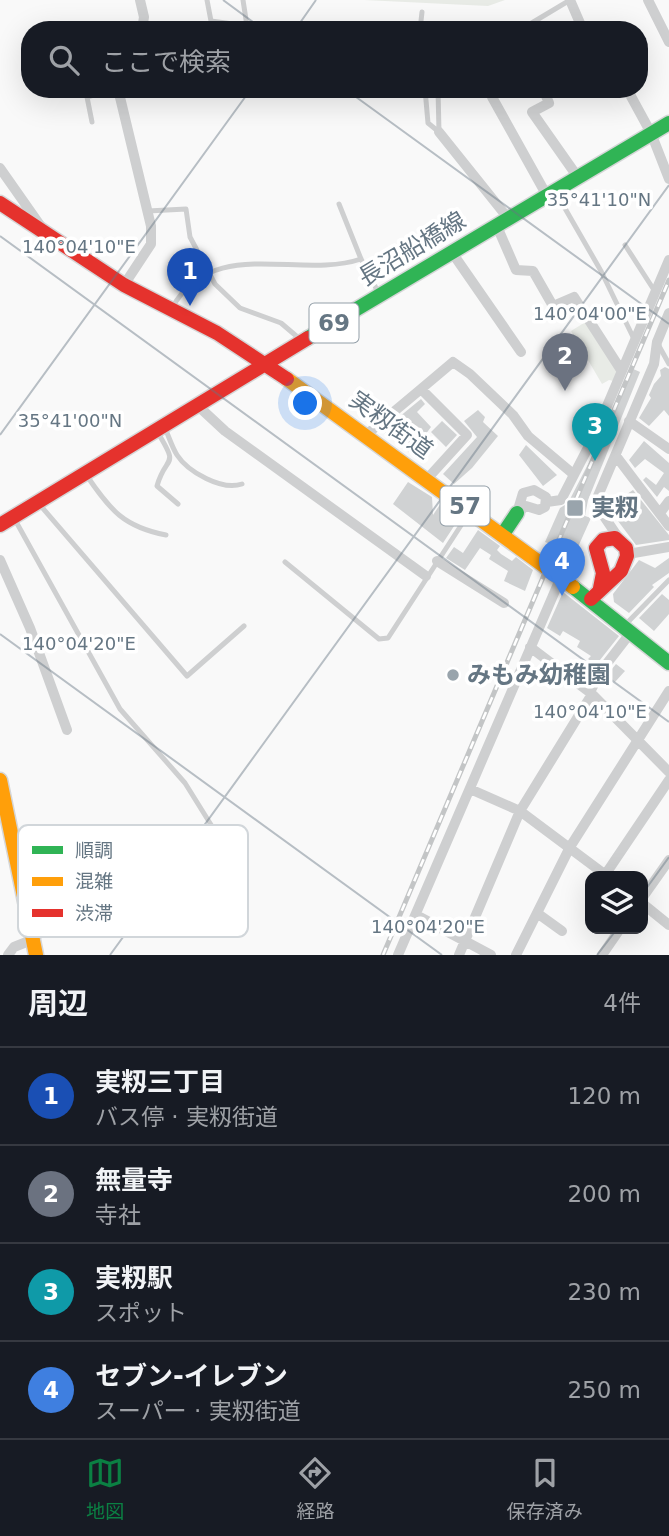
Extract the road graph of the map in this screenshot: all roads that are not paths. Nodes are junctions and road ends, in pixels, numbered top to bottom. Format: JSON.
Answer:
{"nodes":[{"id":1,"x":140,"y":0,"type":"edge"},
{"id":2,"x":206,"y":0,"type":"edge"},
{"id":3,"x":243,"y":0,"type":"edge"},
{"id":4,"x":570,"y":0,"type":"edge"},
{"id":5,"x":648,"y":0,"type":"edge"},
{"id":6,"x":422,"y":12,"type":"dead end"},
{"id":7,"x":143,"y":21,"type":"edge"},
{"id":8,"x":211,"y":21,"type":"edge"},
{"id":9,"x":246,"y":21,"type":"edge"},
{"id":10,"x":421,"y":21,"type":"edge"},
{"id":11,"x":535,"y":21,"type":"edge"},
{"id":12,"x":579,"y":21,"type":"edge"},
{"id":13,"x":669,"y":42,"type":"edge"},
{"id":14,"x":87,"y":98,"type":"edge"},
{"id":15,"x":120,"y":98,"type":"edge"},
{"id":16,"x":426,"y":98,"type":"edge"},
{"id":17,"x":438,"y":98,"type":"edge"},
{"id":18,"x":493,"y":98,"type":"edge"},
{"id":19,"x":547,"y":98,"type":"edge"},
{"id":20,"x":632,"y":98,"type":"edge"},
{"id":21,"x":93,"y":122,"type":"dead end"},
{"id":22,"x":669,"y":123,"type":"edge"},
{"id":23,"x":439,"y":132,"type":"junction"},
{"id":24,"x":651,"y":133,"type":"junction"},
{"id":25,"x":0,"y":168,"type":"edge"},
{"id":26,"x":577,"y":176,"type":"junction"},
{"id":27,"x":669,"y":179,"type":"edge"},
{"id":28,"x":550,"y":191,"type":"junction"},
{"id":29,"x":0,"y":203,"type":"edge"},
{"id":30,"x":339,"y":204,"type":"dead end"},
{"id":31,"x":147,"y":211,"type":"junction"},
{"id":32,"x":502,"y":221,"type":"junction"},
{"id":33,"x":45,"y":233,"type":"junction"},
{"id":34,"x":625,"y":245,"type":"dead end"},
{"id":35,"x":451,"y":251,"type":"junction"},
{"id":36,"x":361,"y":259,"type":"junction"},
{"id":37,"x":669,"y":260,"type":"edge"},
{"id":38,"x":208,"y":274,"type":"junction"},
{"id":39,"x":124,"y":285,"type":"junction"},
{"id":40,"x":654,"y":290,"type":"junction"},
{"id":41,"x":380,"y":295,"type":"junction"},
{"id":42,"x":172,"y":309,"type":"junction"},
{"id":43,"x":669,"y":313,"type":"edge"},
{"id":44,"x":634,"y":339,"type":"junction"},
{"id":45,"x":303,"y":342,"type":"junction"},
{"id":46,"x":657,"y":342,"type":"junction"},
{"id":47,"x":521,"y":352,"type":"dead end"},
{"id":48,"x":669,"y":364,"type":"edge"},
{"id":49,"x":267,"y":365,"type":"junction"},
{"id":50,"x":621,"y":370,"type":"junction"},
{"id":51,"x":421,"y":389,"type":"junction"},
{"id":52,"x":197,"y":405,"type":"junction"},
{"id":53,"x":629,"y":421,"type":"junction"},
{"id":54,"x":160,"y":428,"type":"junction"},
{"id":55,"x":366,"y":435,"type":"junction"},
{"id":56,"x":669,"y":449,"type":"edge"},
{"id":57,"x":615,"y":456,"type":"junction"},
{"id":58,"x":572,"y":473,"type":"junction"},
{"id":59,"x":85,"y":474,"type":"junction"},
{"id":60,"x":427,"y":479,"type":"junction"},
{"id":61,"x":242,"y":484,"type":"dead end"},
{"id":62,"x":669,"y":501,"type":"edge"},
{"id":63,"x":547,"y":502,"type":"junction"},
{"id":64,"x":38,"y":503,"type":"junction"},
{"id":65,"x":178,"y":504,"type":"dead end"},
{"id":66,"x":471,"y":511,"type":"junction"},
{"id":67,"x":517,"y":513,"type":"junction"},
{"id":68,"x":660,"y":513,"type":"junction"},
{"id":69,"x":14,"y":517,"type":"junction"},
{"id":70,"x":0,"y":526,"type":"edge"},
{"id":71,"x":669,"y":526,"type":"edge"},
{"id":72,"x":503,"y":534,"type":"junction"},
{"id":73,"x":166,"y":535,"type":"dead end"},
{"id":74,"x":620,"y":540,"type":"junction"},
{"id":75,"x":669,"y":547,"type":"edge"},
{"id":76,"x":628,"y":554,"type":"junction"},
{"id":77,"x":0,"y":560,"type":"edge"},
{"id":78,"x":437,"y":561,"type":"junction"},
{"id":79,"x":285,"y":562,"type":"dead end"},
{"id":80,"x":426,"y":576,"type":"junction"},
{"id":81,"x":561,"y":577,"type":"junction"},
{"id":82,"x":669,"y":580,"type":"edge"},
{"id":83,"x":595,"y":594,"type":"junction"},
{"id":84,"x":504,"y":603,"type":"dead end"},
{"id":85,"x":244,"y":626,"type":"dead end"},
{"id":86,"x":629,"y":628,"type":"junction"},
{"id":87,"x":530,"y":647,"type":"junction"},
{"id":88,"x":669,"y":663,"type":"edge"},
{"id":89,"x":669,"y":691,"type":"edge"},
{"id":90,"x":591,"y":693,"type":"junction"},
{"id":91,"x":67,"y":730,"type":"dead end"},
{"id":92,"x":638,"y":740,"type":"junction"},
{"id":93,"x":669,"y":772,"type":"edge"},
{"id":94,"x":0,"y":780,"type":"edge"},
{"id":95,"x":669,"y":780,"type":"edge"},
{"id":96,"x":470,"y":789,"type":"junction"},
{"id":97,"x":520,"y":811,"type":"junction"},
{"id":98,"x":211,"y":825,"type":"edge"},
{"id":99,"x":570,"y":848,"type":"junction"},
{"id":100,"x":669,"y":860,"type":"edge"},
{"id":101,"x":18,"y":864,"type":"edge"},
{"id":102,"x":600,"y":871,"type":"edge"},
{"id":103,"x":609,"y":871,"type":"edge"},
{"id":104,"x":648,"y":890,"type":"edge"},
{"id":105,"x":648,"y":908,"type":"edge"},
{"id":106,"x":537,"y":913,"type":"junction"},
{"id":107,"x":416,"y":915,"type":"junction"},
{"id":108,"x":669,"y":925,"type":"edge"},
{"id":109,"x":562,"y":931,"type":"dead end"},
{"id":110,"x":617,"y":934,"type":"edge"},
{"id":111,"x":38,"y":937,"type":"edge"},
{"id":112,"x":34,"y":939,"type":"junction"},
{"id":113,"x":466,"y":939,"type":"junction"},
{"id":114,"x":8,"y":955,"type":"edge"},
{"id":115,"x":36,"y":955,"type":"edge"},
{"id":116,"x":398,"y":955,"type":"edge"},
{"id":117,"x":459,"y":955,"type":"edge"},
{"id":118,"x":491,"y":955,"type":"edge"},
{"id":119,"x":516,"y":955,"type":"edge"},
{"id":120,"x":602,"y":955,"type":"edge"}],
"edges":[{"from":1,"to":7,"type":"street"},
{"from":2,"to":8,"type":"lane"},
{"from":3,"to":9,"type":"lane"},
{"from":4,"to":11,"type":"lane"},
{"from":4,"to":12,"type":"street"},
{"from":5,"to":13,"type":"street"},
{"from":6,"to":10,"type":"lane"},
{"from":14,"to":21,"type":"lane"},
{"from":15,"to":31,"type":"street"},
{"from":16,"to":23,"type":"lane"},
{"from":17,"to":23,"type":"lane"},
{"from":18,"to":28,"type":"street"},
{"from":19,"to":26,"type":"street"},
{"from":20,"to":24,"type":"street"},
{"from":22,"to":24,"type":"main road","name":"長沼船橋線","number":"69"},
{"from":23,"to":32,"type":"street"},
{"from":24,"to":26,"type":"main road","name":"長沼船橋線","number":"69"},
{"from":24,"to":27,"type":"street"},
{"from":25,"to":33,"type":"street"},
{"from":26,"to":28,"type":"main road","name":"長沼船橋線","number":"69"},
{"from":28,"to":32,"type":"main road","name":"長沼船橋線","number":"69"},
{"from":28,"to":44,"type":"lane"},
{"from":29,"to":33,"type":"main road","name":"実籾街道","number":"57"},
{"from":30,"to":36,"type":"lane"},
{"from":31,"to":38,"type":"lane"},
{"from":31,"to":39,"type":"street"},
{"from":32,"to":35,"type":"main road","name":"長沼船橋線","number":"69"},
{"from":32,"to":50,"type":"street"},
{"from":33,"to":39,"type":"main road","name":"実籾街道","number":"57"},
{"from":34,"to":40,"type":"lane"},
{"from":35,"to":41,"type":"main road","name":"長沼船橋線","number":"69"},
{"from":35,"to":47,"type":"street"},
{"from":36,"to":38,"type":"lane"},
{"from":36,"to":41,"type":"lane"},
{"from":37,"to":40,"type":"street"},
{"from":38,"to":42,"type":"lane"},
{"from":38,"to":45,"type":"lane"},
{"from":39,"to":42,"type":"main road","name":"実籾街道","number":"57"},
{"from":40,"to":44,"type":"street"},
{"from":41,"to":45,"type":"main road","name":"長沼船橋線","number":"69"},
{"from":42,"to":49,"type":"main road","name":"実籾街道","number":"57"},
{"from":43,"to":46,"type":"street"},
{"from":44,"to":50,"type":"street"},
{"from":45,"to":49,"type":"main road","name":"長沼船橋線","number":"69"},
{"from":46,"to":48,"type":"lane"},
{"from":46,"to":53,"type":"street"},
{"from":49,"to":52,"type":"main road","name":"長沼船橋線","number":"69"},
{"from":49,"to":55,"type":"main road","name":"実籾街道","number":"57"},
{"from":50,"to":58,"type":"street"},
{"from":51,"to":55,"type":"street"},
{"from":51,"to":58,"type":"street"},
{"from":51,"to":60,"type":"street"},
{"from":52,"to":54,"type":"main road","name":"長沼船橋線","number":"69"},
{"from":52,"to":80,"type":"street"},
{"from":53,"to":56,"type":"street"},
{"from":53,"to":57,"type":"street"},
{"from":54,"to":59,"type":"main road","name":"長沼船橋線","number":"69"},
{"from":54,"to":61,"type":"lane"},
{"from":54,"to":65,"type":"lane"},
{"from":55,"to":60,"type":"main road","name":"実籾街道","number":"57"},
{"from":57,"to":68,"type":"street"},
{"from":57,"to":74,"type":"street"},
{"from":58,"to":63,"type":"street"},
{"from":59,"to":64,"type":"main road","name":"長沼船橋線","number":"69"},
{"from":59,"to":73,"type":"lane"},
{"from":60,"to":66,"type":"main road","name":"実籾街道","number":"57"},
{"from":62,"to":68,"type":"street"},
{"from":63,"to":67,"type":"street"},
{"from":63,"to":67,"type":"street"},
{"from":64,"to":69,"type":"main road","name":"長沼船橋線","number":"69"},
{"from":64,"to":85,"type":"lane"},
{"from":66,"to":72,"type":"main road","name":"実籾街道","number":"57"},
{"from":66,"to":78,"type":"lane"},
{"from":67,"to":72,"type":"main road"},
{"from":68,"to":71,"type":"street"},
{"from":69,"to":70,"type":"main road","name":"長沼船橋線","number":"69"},
{"from":69,"to":98,"type":"lane"},
{"from":72,"to":81,"type":"main road","name":"実籾街道","number":"57"},
{"from":74,"to":76,"type":"main road"},
{"from":74,"to":83,"type":"main road"},
{"from":75,"to":76,"type":"street"},
{"from":76,"to":83,"type":"main road"},
{"from":77,"to":91,"type":"street"},
{"from":78,"to":80,"type":"lane"},
{"from":78,"to":84,"type":"street"},
{"from":79,"to":80,"type":"lane"},
{"from":81,"to":83,"type":"main road","name":"実籾街道","number":"57"},
{"from":81,"to":87,"type":"street"},
{"from":82,"to":86,"type":"lane"},
{"from":83,"to":86,"type":"main road","name":"実籾街道","number":"57"},
{"from":86,"to":88,"type":"main road","name":"実籾街道","number":"57"},
{"from":86,"to":90,"type":"street"},
{"from":87,"to":90,"type":"street"},
{"from":87,"to":96,"type":"street"},
{"from":89,"to":92,"type":"street"},
{"from":90,"to":92,"type":"street"},
{"from":90,"to":97,"type":"street"},
{"from":92,"to":93,"type":"street"},
{"from":92,"to":99,"type":"street"},
{"from":94,"to":101,"type":"main road"},
{"from":95,"to":103,"type":"street"},
{"from":96,"to":97,"type":"street"},
{"from":96,"to":107,"type":"street"},
{"from":97,"to":99,"type":"street"},
{"from":97,"to":113,"type":"street"},
{"from":99,"to":102,"type":"street"},
{"from":99,"to":106,"type":"street"},
{"from":100,"to":104,"type":"street"},
{"from":105,"to":108,"type":"street"},
{"from":106,"to":109,"type":"street"},
{"from":106,"to":119,"type":"street"},
{"from":107,"to":113,"type":"street"},
{"from":107,"to":116,"type":"street"},
{"from":110,"to":120,"type":"street"},
{"from":111,"to":112,"type":"lane"},
{"from":112,"to":114,"type":"street"},
{"from":112,"to":115,"type":"main road"},
{"from":113,"to":117,"type":"street"},
{"from":113,"to":118,"type":"street"}]}
